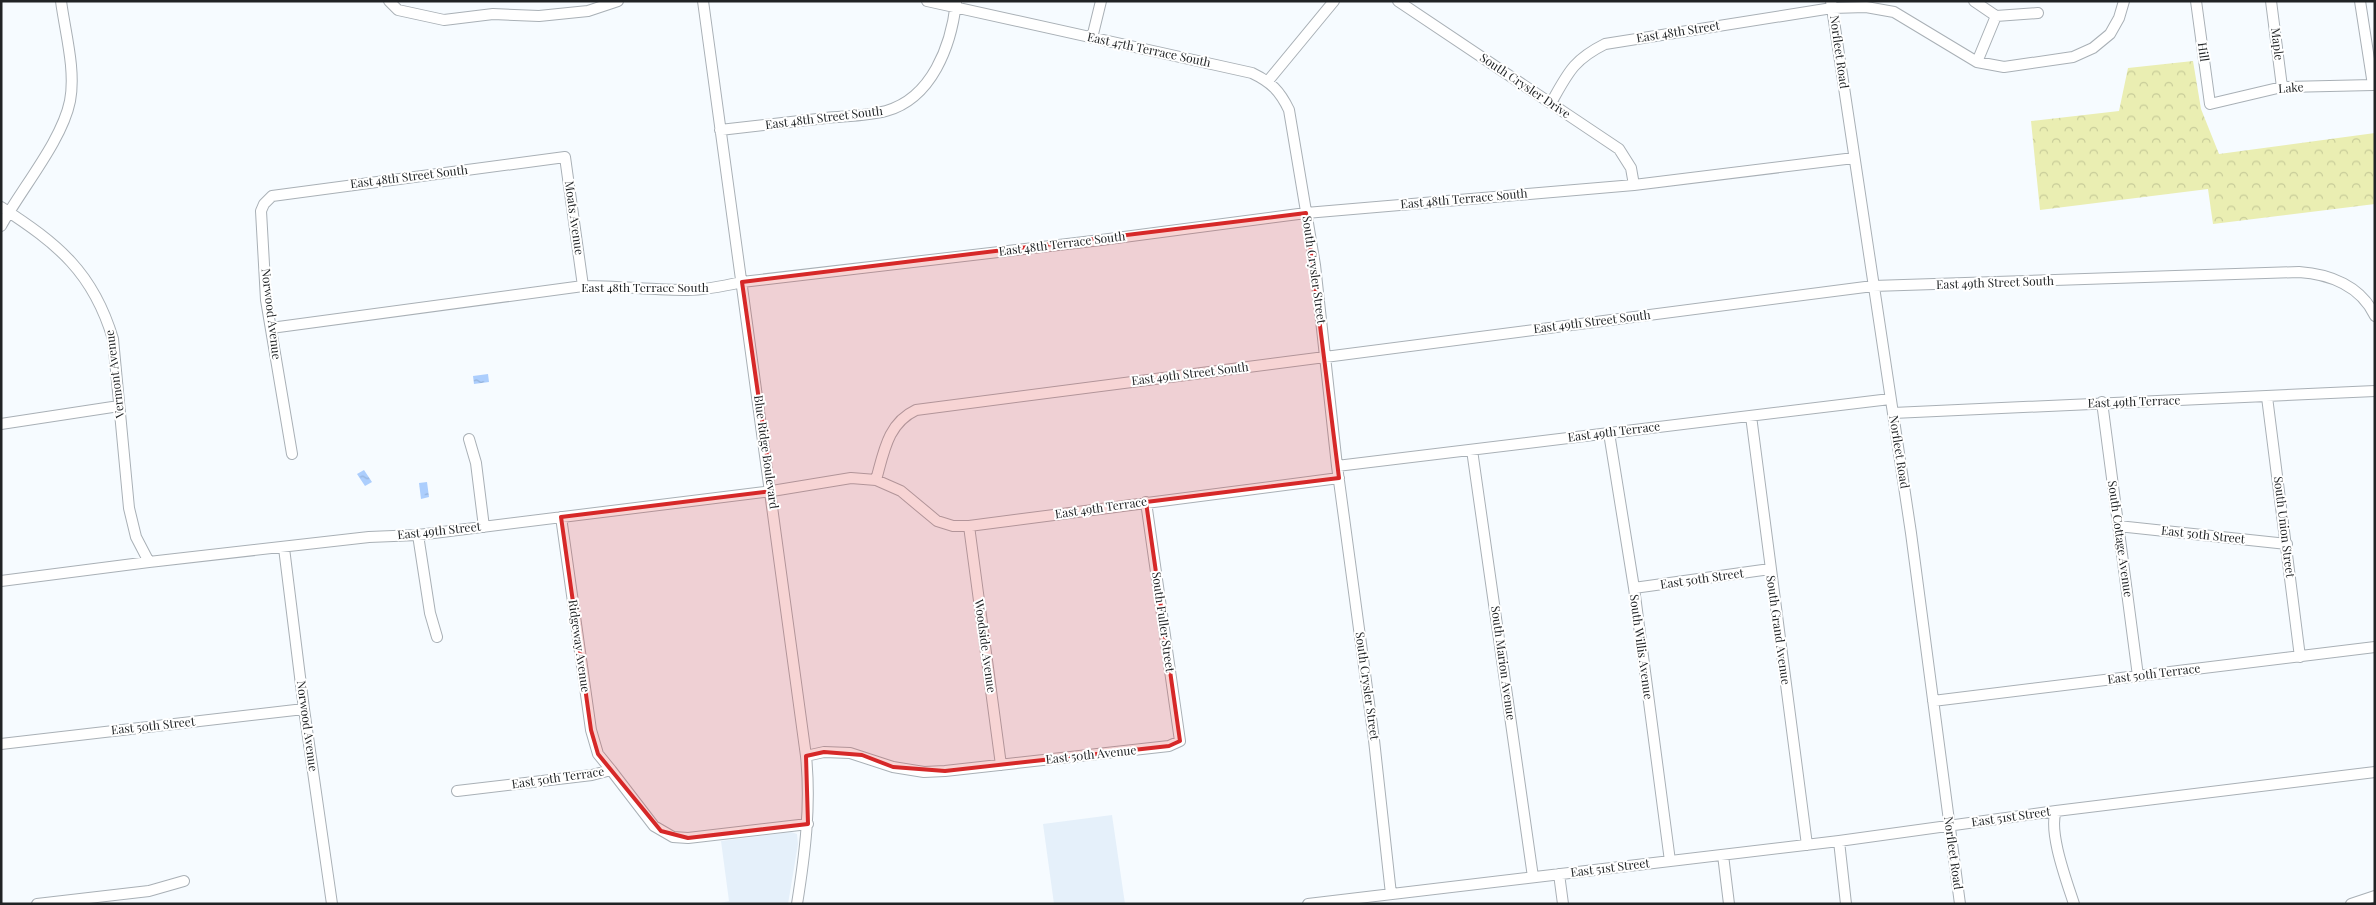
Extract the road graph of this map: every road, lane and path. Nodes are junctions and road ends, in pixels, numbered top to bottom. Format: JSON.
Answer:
{"nodes":[{"id":1,"x":61,"y":1,"type":"edge"},
{"id":2,"x":389,"y":1,"type":"edge"},
{"id":3,"x":618,"y":1,"type":"edge"},
{"id":4,"x":703,"y":1,"type":"edge"},
{"id":5,"x":928,"y":1,"type":"edge"},
{"id":6,"x":1100,"y":1,"type":"edge"},
{"id":7,"x":1334,"y":1,"type":"edge"},
{"id":8,"x":1398,"y":1,"type":"edge"},
{"id":9,"x":1974,"y":1,"type":"edge"},
{"id":10,"x":2124,"y":1,"type":"edge"},
{"id":11,"x":2196,"y":1,"type":"edge"},
{"id":12,"x":2271,"y":1,"type":"edge"},
{"id":13,"x":2360,"y":1,"type":"edge"},
{"id":14,"x":955,"y":4,"type":"edge"},
{"id":15,"x":1832,"y":5,"type":"edge"},
{"id":16,"x":2038,"y":13,"type":"dead end"},
{"id":17,"x":1996,"y":16,"type":"junction"},
{"id":18,"x":1092,"y":38,"type":"junction"},
{"id":19,"x":1978,"y":62,"type":"junction"},
{"id":20,"x":1268,"y":81,"type":"junction"},
{"id":21,"x":2282,"y":87,"type":"junction"},
{"id":22,"x":1551,"y":104,"type":"junction"},
{"id":23,"x":2210,"y":104,"type":"joint"},
{"id":24,"x":720,"y":130,"type":"junction"},
{"id":25,"x":558,"y":158,"type":"joint"},
{"id":26,"x":1854,"y":158,"type":"junction"},
{"id":27,"x":1634,"y":185,"type":"junction"},
{"id":28,"x":264,"y":204,"type":"joint"},
{"id":29,"x":5,"y":210,"type":"edge"},
{"id":30,"x":1306,"y":212,"type":"junction"},
{"id":31,"x":1,"y":226,"type":"edge"},
{"id":32,"x":742,"y":282,"type":"junction"},
{"id":33,"x":584,"y":286,"type":"junction"},
{"id":34,"x":1873,"y":286,"type":"junction"},
{"id":35,"x":2375,"y":316,"type":"edge"},
{"id":36,"x":271,"y":328,"type":"junction"},
{"id":37,"x":1325,"y":357,"type":"junction"},
{"id":38,"x":2375,"y":391,"type":"edge"},
{"id":39,"x":2267,"y":397,"type":"junction"},
{"id":40,"x":1890,"y":399,"type":"junction"},
{"id":41,"x":2102,"y":402,"type":"junction"},
{"id":42,"x":119,"y":406,"type":"junction"},
{"id":43,"x":1893,"y":413,"type":"junction"},
{"id":44,"x":1750,"y":416,"type":"junction"},
{"id":45,"x":1,"y":424,"type":"edge"},
{"id":46,"x":1610,"y":433,"type":"junction"},
{"id":47,"x":468,"y":439,"type":"dead end"},
{"id":48,"x":1472,"y":450,"type":"junction"},
{"id":49,"x":292,"y":454,"type":"dead end"},
{"id":50,"x":1337,"y":466,"type":"junction"},
{"id":51,"x":1339,"y":478,"type":"junction"},
{"id":52,"x":876,"y":480,"type":"junction"},
{"id":53,"x":772,"y":491,"type":"junction"},
{"id":54,"x":1146,"y":502,"type":"junction"},
{"id":55,"x":561,"y":517,"type":"junction"},
{"id":56,"x":969,"y":526,"type":"junction"},
{"id":57,"x":2118,"y":526,"type":"junction"},
{"id":58,"x":484,"y":527,"type":"junction"},
{"id":59,"x":418,"y":535,"type":"junction"},
{"id":60,"x":2287,"y":544,"type":"junction"},
{"id":61,"x":284,"y":548,"type":"junction"},
{"id":62,"x":149,"y":562,"type":"junction"},
{"id":63,"x":1770,"y":569,"type":"junction"},
{"id":64,"x":1,"y":582,"type":"edge"},
{"id":65,"x":1634,"y":588,"type":"junction"},
{"id":66,"x":437,"y":637,"type":"dead end"},
{"id":67,"x":2375,"y":648,"type":"edge"},
{"id":68,"x":2300,"y":657,"type":"junction"},
{"id":69,"x":2138,"y":676,"type":"junction"},
{"id":70,"x":1933,"y":701,"type":"junction"},
{"id":71,"x":304,"y":709,"type":"junction"},
{"id":72,"x":1180,"y":741,"type":"joint"},
{"id":73,"x":1,"y":744,"type":"edge"},
{"id":74,"x":806,"y":756,"type":"junction"},
{"id":75,"x":1001,"y":765,"type":"junction"},
{"id":76,"x":610,"y":770,"type":"junction"},
{"id":77,"x":2375,"y":772,"type":"edge"},
{"id":78,"x":457,"y":791,"type":"dead end"},
{"id":79,"x":2056,"y":811,"type":"junction"},
{"id":80,"x":808,"y":824,"type":"junction"},
{"id":81,"x":1949,"y":826,"type":"junction"},
{"id":82,"x":1839,"y":841,"type":"junction"},
{"id":83,"x":1807,"y":845,"type":"junction"},
{"id":84,"x":1723,"y":854,"type":"junction"},
{"id":85,"x":1670,"y":861,"type":"junction"},
{"id":86,"x":1559,"y":874,"type":"junction"},
{"id":87,"x":1533,"y":877,"type":"junction"},
{"id":88,"x":184,"y":881,"type":"dead end"},
{"id":89,"x":1391,"y":894,"type":"junction"},
{"id":90,"x":2375,"y":896,"type":"edge"},
{"id":91,"x":37,"y":904,"type":"edge"},
{"id":92,"x":332,"y":904,"type":"edge"},
{"id":93,"x":797,"y":904,"type":"edge"},
{"id":94,"x":1308,"y":904,"type":"edge"},
{"id":95,"x":1563,"y":904,"type":"edge"},
{"id":96,"x":1729,"y":904,"type":"edge"},
{"id":97,"x":1846,"y":904,"type":"edge"},
{"id":98,"x":1960,"y":904,"type":"edge"},
{"id":99,"x":2074,"y":904,"type":"edge"},
{"id":100,"x":2351,"y":904,"type":"edge"}],
"edges":[{"from":1,"to":29,"type":"street"},
{"from":2,"to":3,"type":"street"},
{"from":4,"to":24,"type":"street","name":"Blue Ridge Boulevard"},
{"from":5,"to":14,"type":"street","name":"East 47th Terrace South"},
{"from":6,"to":18,"type":"street"},
{"from":7,"to":20,"type":"street"},
{"from":8,"to":22,"type":"street","name":"South Crysler Drive"},
{"from":9,"to":17,"type":"street"},
{"from":10,"to":19,"type":"street"},
{"from":11,"to":23,"type":"street","name":"Hill"},
{"from":12,"to":21,"type":"street","name":"Maple"},
{"from":13,"to":21,"type":"street","name":"Lake"},
{"from":14,"to":18,"type":"street","name":"East 47th Terrace South"},
{"from":14,"to":24,"type":"street","name":"East 48th Street South"},
{"from":15,"to":19,"type":"street"},
{"from":15,"to":22,"type":"street","name":"East 48th Street"},
{"from":15,"to":26,"type":"street","name":"Norfleet Road"},
{"from":16,"to":17,"type":"street"},
{"from":17,"to":19,"type":"street"},
{"from":18,"to":20,"type":"street","name":"East 47th Terrace South"},
{"from":20,"to":30,"type":"street","name":"South Crysler Street"},
{"from":21,"to":23,"type":"street","name":"Lake"},
{"from":22,"to":27,"type":"street","name":"South Crysler Drive"},
{"from":24,"to":32,"type":"street","name":"Blue Ridge Boulevard"},
{"from":25,"to":28,"type":"street","name":"East 48th Street South"},
{"from":25,"to":33,"type":"street","name":"Moats Avenue"},
{"from":26,"to":27,"type":"street","name":"East 48th Terrace South"},
{"from":26,"to":34,"type":"street","name":"Norfleet Road"},
{"from":27,"to":30,"type":"street","name":"East 48th Terrace South"},
{"from":28,"to":36,"type":"street","name":"Norwood Avenue"},
{"from":29,"to":31,"type":"street"},
{"from":29,"to":42,"type":"street","name":"Vermont Avenue"},
{"from":30,"to":32,"type":"street","name":"East 48th Terrace South"},
{"from":30,"to":37,"type":"street","name":"South Crysler Street"},
{"from":32,"to":33,"type":"street","name":"East 48th Terrace South"},
{"from":32,"to":53,"type":"street","name":"Blue Ridge Boulevard"},
{"from":33,"to":36,"type":"street","name":"East 48th Terrace South"},
{"from":34,"to":35,"type":"street","name":"East 49th Street South"},
{"from":34,"to":37,"type":"street","name":"East 49th Street South"},
{"from":34,"to":40,"type":"street","name":"Norfleet Road"},
{"from":36,"to":49,"type":"street","name":"Norwood Avenue"},
{"from":37,"to":50,"type":"street","name":"South Crysler Street"},
{"from":37,"to":52,"type":"street","name":"East 49th Street South"},
{"from":38,"to":39,"type":"street","name":"East 49th Terrace"},
{"from":39,"to":41,"type":"street","name":"East 49th Terrace"},
{"from":39,"to":60,"type":"street","name":"South Union Street"},
{"from":40,"to":43,"type":"street","name":"Norfleet Road"},
{"from":40,"to":44,"type":"street","name":"East 49th Terrace"},
{"from":41,"to":43,"type":"street","name":"East 49th Terrace"},
{"from":41,"to":57,"type":"street","name":"South Cottage Avenue"},
{"from":42,"to":45,"type":"street"},
{"from":42,"to":62,"type":"street","name":"Vermont Avenue"},
{"from":43,"to":70,"type":"street","name":"Norfleet Road"},
{"from":44,"to":46,"type":"street","name":"East 49th Terrace"},
{"from":44,"to":63,"type":"street","name":"South Grand Avenue"},
{"from":46,"to":48,"type":"street","name":"East 49th Terrace"},
{"from":46,"to":65,"type":"street","name":"South Willis Avenue"},
{"from":47,"to":58,"type":"street"},
{"from":48,"to":50,"type":"street","name":"East 49th Terrace"},
{"from":48,"to":87,"type":"street","name":"South Marion Avenue"},
{"from":50,"to":51,"type":"street","name":"South Crysler Street"},
{"from":51,"to":54,"type":"street","name":"East 49th Terrace"},
{"from":51,"to":89,"type":"street","name":"South Crysler Street"},
{"from":52,"to":53,"type":"street","name":"East 49th Street"},
{"from":52,"to":56,"type":"street","name":"East 49th Terrace"},
{"from":53,"to":55,"type":"street","name":"East 49th Street"},
{"from":53,"to":74,"type":"street","name":"Blue Ridge Boulevard"},
{"from":54,"to":56,"type":"street","name":"East 49th Terrace"},
{"from":54,"to":72,"type":"street","name":"South Fuller Street"},
{"from":55,"to":58,"type":"street","name":"East 49th Street"},
{"from":55,"to":76,"type":"street","name":"Ridgeway Avenue"},
{"from":56,"to":75,"type":"street","name":"Woodside Avenue"},
{"from":57,"to":60,"type":"street","name":"East 50th Street"},
{"from":57,"to":69,"type":"street","name":"South Cottage Avenue"},
{"from":58,"to":59,"type":"street","name":"East 49th Street"},
{"from":59,"to":61,"type":"street","name":"East 49th Street"},
{"from":59,"to":66,"type":"street"},
{"from":60,"to":68,"type":"street","name":"South Union Street"},
{"from":61,"to":62,"type":"street","name":"East 49th Street"},
{"from":61,"to":71,"type":"street","name":"Norwood Avenue"},
{"from":62,"to":64,"type":"street","name":"East 49th Street"},
{"from":63,"to":65,"type":"street","name":"East 50th Street"},
{"from":63,"to":83,"type":"street","name":"South Grand Avenue"},
{"from":65,"to":85,"type":"street","name":"South Willis Avenue"},
{"from":67,"to":68,"type":"street","name":"East 50th Terrace"},
{"from":68,"to":69,"type":"street","name":"East 50th Terrace"},
{"from":69,"to":70,"type":"street","name":"East 50th Terrace"},
{"from":70,"to":81,"type":"street","name":"Norfleet Road"},
{"from":71,"to":73,"type":"street","name":"East 50th Street"},
{"from":71,"to":92,"type":"street","name":"Norwood Avenue"},
{"from":72,"to":75,"type":"street","name":"East 50th Avenue"},
{"from":74,"to":75,"type":"street"},
{"from":74,"to":80,"type":"street","name":"Blue Ridge Boulevard"},
{"from":76,"to":78,"type":"street","name":"East 50th Terrace"},
{"from":76,"to":80,"type":"street","name":"East 50th Terrace"},
{"from":77,"to":79,"type":"street","name":"East 51st Street"},
{"from":79,"to":81,"type":"street","name":"East 51st Street"},
{"from":79,"to":99,"type":"street"},
{"from":80,"to":93,"type":"street","name":"Blue Ridge Boulevard"},
{"from":81,"to":82,"type":"street","name":"East 51st Street"},
{"from":81,"to":98,"type":"street","name":"Norfleet Road"},
{"from":82,"to":83,"type":"street","name":"East 51st Street"},
{"from":82,"to":97,"type":"street"},
{"from":83,"to":84,"type":"street","name":"East 51st Street"},
{"from":84,"to":85,"type":"street","name":"East 51st Street"},
{"from":84,"to":96,"type":"street"},
{"from":85,"to":86,"type":"street","name":"East 51st Street"},
{"from":86,"to":87,"type":"street","name":"East 51st Street"},
{"from":86,"to":95,"type":"street"},
{"from":87,"to":89,"type":"street"},
{"from":88,"to":91,"type":"street"},
{"from":89,"to":94,"type":"street"},
{"from":90,"to":100,"type":"street"}]}
